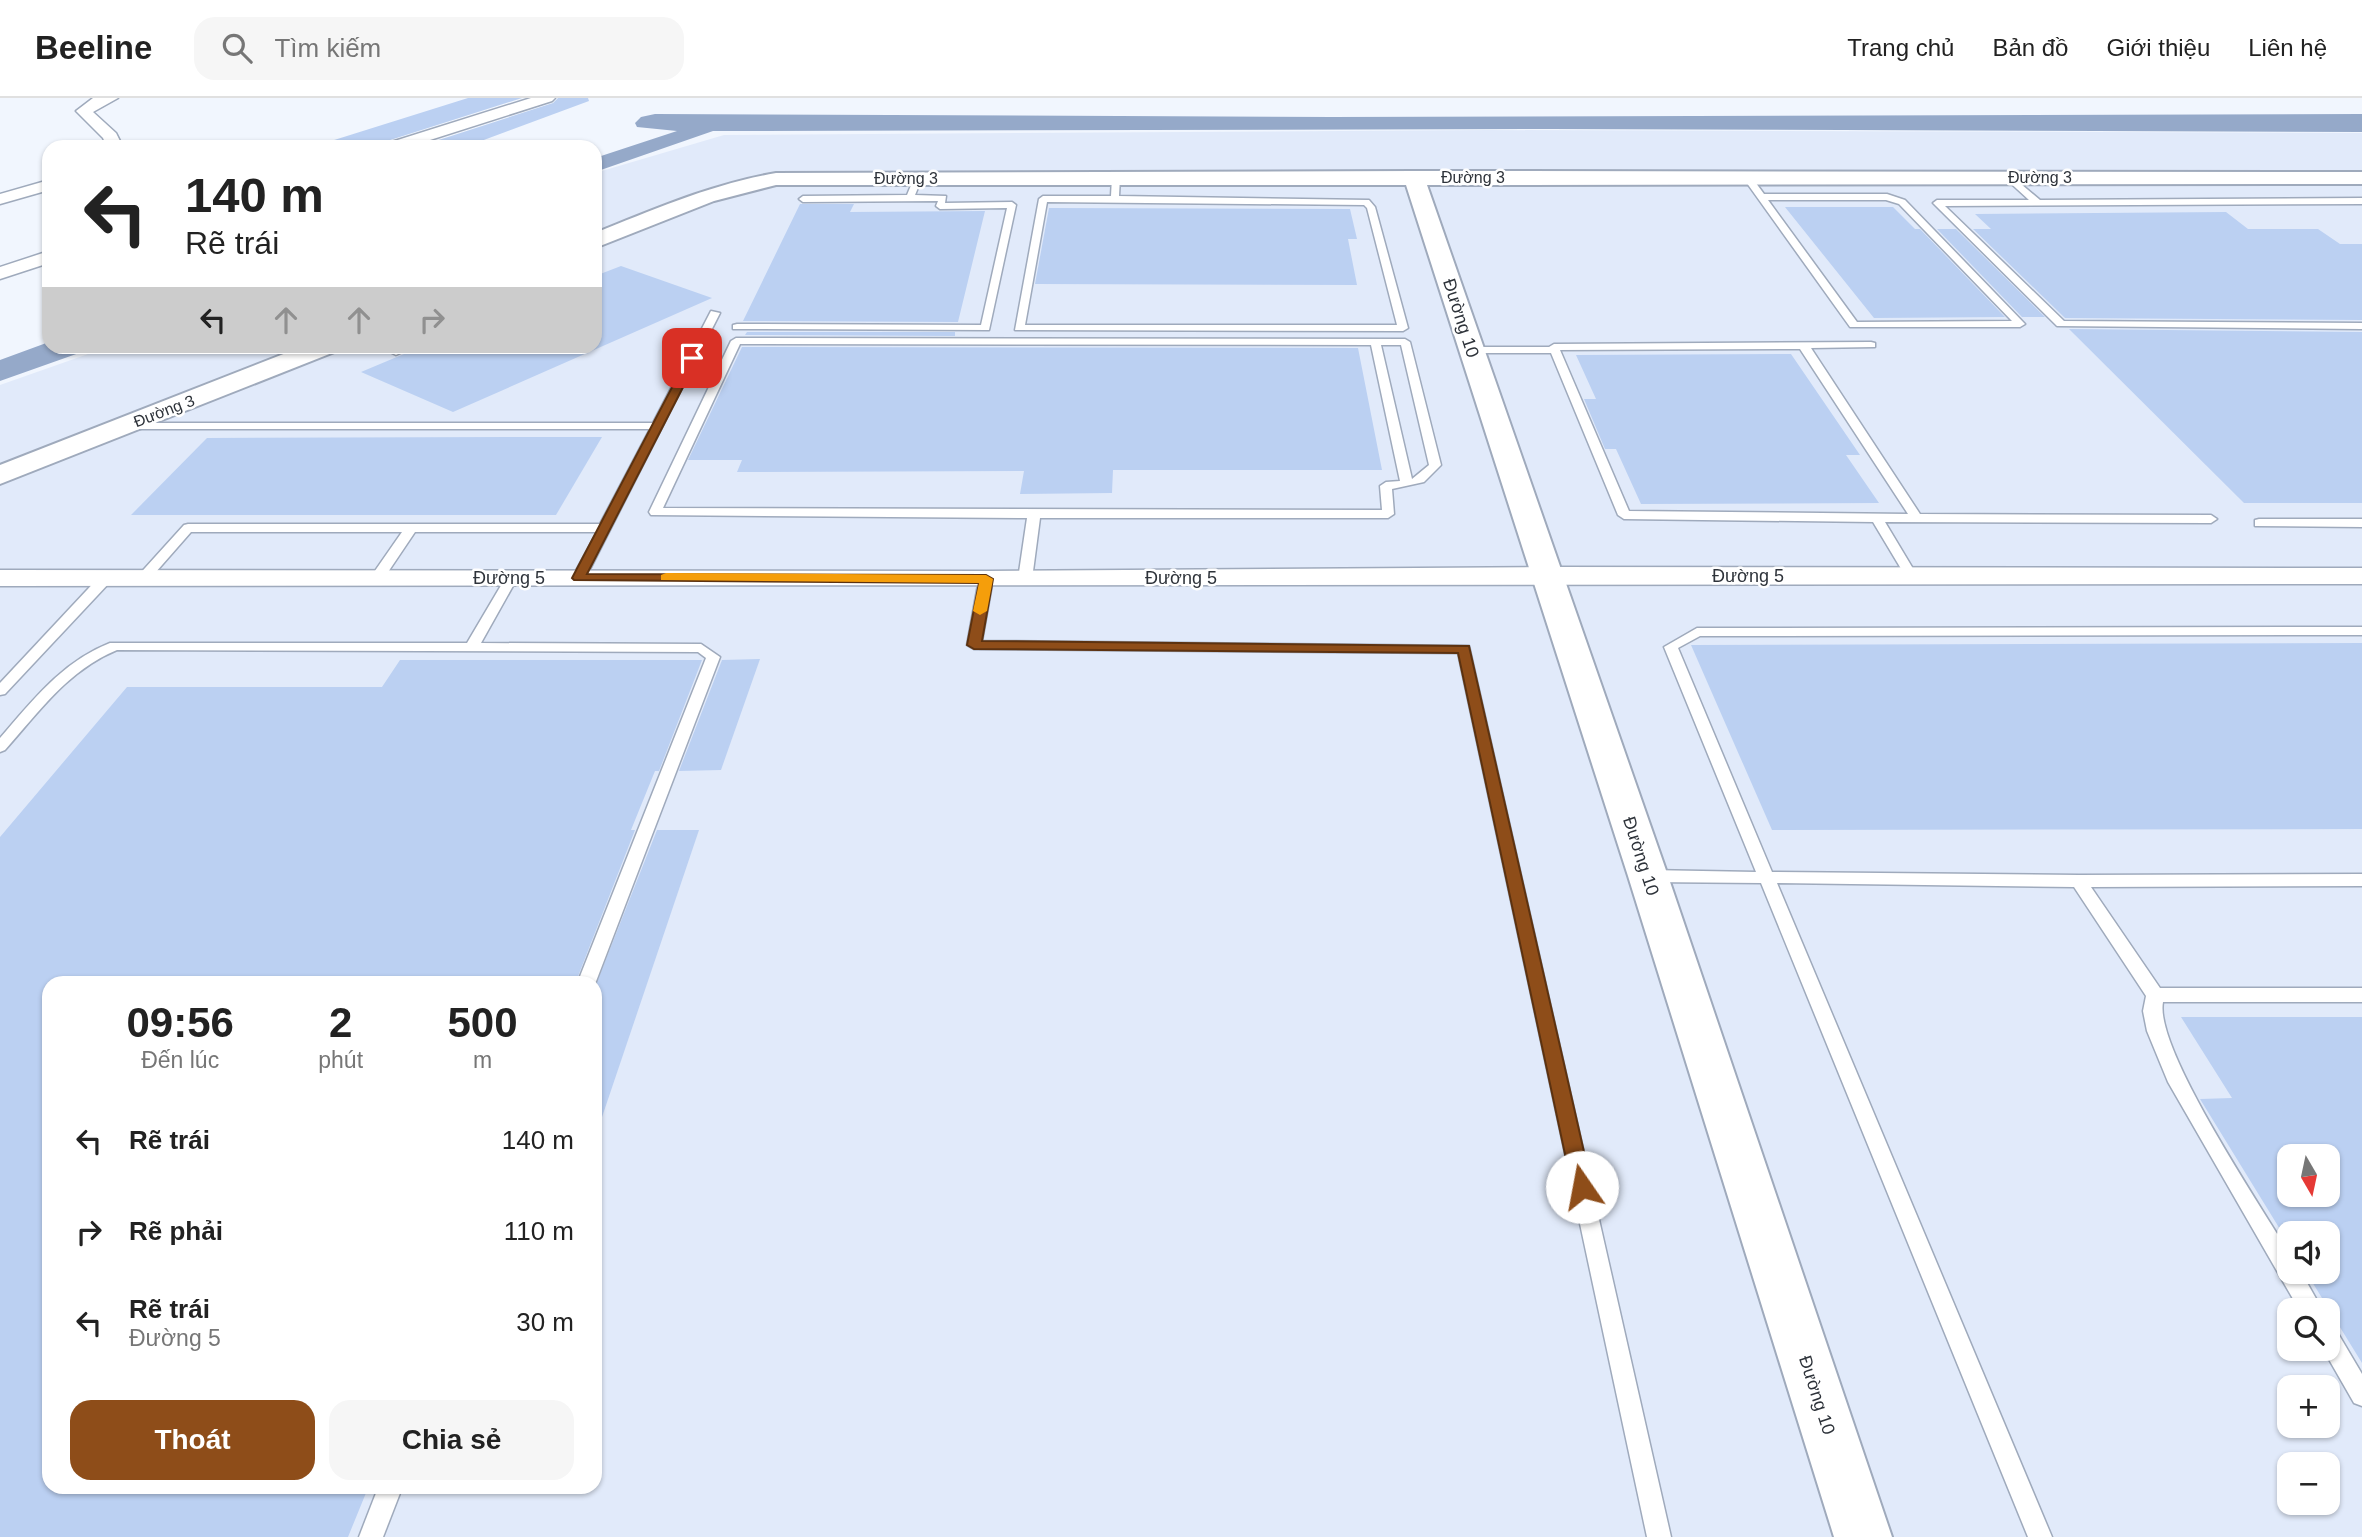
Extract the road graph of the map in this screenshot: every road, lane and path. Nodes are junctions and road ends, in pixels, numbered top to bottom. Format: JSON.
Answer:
{"nodes":[{"id":1,"x":110,"y":98,"type":"edge"},
{"id":2,"x":547,"y":98,"type":"edge"},
{"id":3,"x":112,"y":140,"type":"edge"},
{"id":4,"x":413,"y":140,"type":"edge"},
{"id":5,"x":1116,"y":177,"type":"junction"},
{"id":6,"x":1261,"y":177,"type":"junction"},
{"id":7,"x":1414,"y":177,"type":"junction"},
{"id":8,"x":1747,"y":177,"type":"junction"},
{"id":9,"x":2009,"y":177,"type":"junction"},
{"id":10,"x":918,"y":178,"type":"junction"},
{"id":11,"x":2362,"y":178,"type":"edge"},
{"id":12,"x":42,"y":188,"type":"edge"},
{"id":13,"x":1762,"y":197,"type":"junction"},
{"id":14,"x":910,"y":198,"type":"junction"},
{"id":15,"x":0,"y":199,"type":"edge"},
{"id":16,"x":803,"y":199,"type":"dead end"},
{"id":17,"x":1115,"y":199,"type":"junction"},
{"id":18,"x":1262,"y":199,"type":"junction"},
{"id":19,"x":2362,"y":201,"type":"edge"},
{"id":20,"x":2038,"y":202,"type":"junction"},
{"id":21,"x":602,"y":238,"type":"edge"},
{"id":22,"x":42,"y":259,"type":"edge"},
{"id":23,"x":0,"y":274,"type":"edge"},
{"id":24,"x":715,"y":313,"type":"dead end"},
{"id":25,"x":2362,"y":326,"type":"edge"},
{"id":26,"x":737,"y":327,"type":"dead end"},
{"id":27,"x":1375,"y":341,"type":"junction"},
{"id":28,"x":1804,"y":345,"type":"junction"},
{"id":29,"x":1871,"y":345,"type":"dead end"},
{"id":30,"x":1472,"y":350,"type":"junction"},
{"id":31,"x":1555,"y":350,"type":"junction"},
{"id":32,"x":308,"y":354,"type":"edge"},
{"id":33,"x":1406,"y":410,"type":"junction"},
{"id":34,"x":127,"y":426,"type":"junction"},
{"id":35,"x":658,"y":426,"type":"junction"},
{"id":36,"x":0,"y":475,"type":"edge"},
{"id":37,"x":1407,"y":484,"type":"junction"},
{"id":38,"x":1034,"y":514,"type":"junction"},
{"id":39,"x":1877,"y":518,"type":"junction"},
{"id":40,"x":1916,"y":518,"type":"junction"},
{"id":41,"x":2211,"y":519,"type":"dead end"},
{"id":42,"x":2259,"y":523,"type":"dead end"},
{"id":43,"x":2362,"y":523,"type":"edge"},
{"id":44,"x":411,"y":528,"type":"junction"},
{"id":45,"x":604,"y":528,"type":"junction"},
{"id":46,"x":1546,"y":575,"type":"junction"},
{"id":47,"x":2362,"y":576,"type":"edge"},
{"id":48,"x":1912,"y":577,"type":"junction"},
{"id":49,"x":0,"y":578,"type":"edge"},
{"id":50,"x":106,"y":578,"type":"junction"},
{"id":51,"x":143,"y":578,"type":"junction"},
{"id":52,"x":376,"y":578,"type":"junction"},
{"id":53,"x":512,"y":578,"type":"junction"},
{"id":54,"x":579,"y":578,"type":"junction"},
{"id":55,"x":986,"y":579,"type":"junction"},
{"id":56,"x":1025,"y":579,"type":"junction"},
{"id":57,"x":2362,"y":631,"type":"edge"},
{"id":58,"x":472,"y":647,"type":"junction"},
{"id":59,"x":0,"y":691,"type":"edge"},
{"id":60,"x":0,"y":747,"type":"edge"},
{"id":61,"x":1647,"y":876,"type":"junction"},
{"id":62,"x":1766,"y":877,"type":"junction"},
{"id":63,"x":2362,"y":880,"type":"edge"},
{"id":64,"x":2080,"y":881,"type":"junction"},
{"id":65,"x":589,"y":976,"type":"edge"},
{"id":66,"x":2155,"y":995,"type":"junction"},
{"id":67,"x":2362,"y":995,"type":"edge"},
{"id":68,"x":2277,"y":1252,"type":"edge"},
{"id":69,"x":2340,"y":1357,"type":"edge"},
{"id":70,"x":2362,"y":1395,"type":"edge"},
{"id":71,"x":388,"y":1494,"type":"edge"},
{"id":72,"x":371,"y":1537,"type":"edge"},
{"id":73,"x":1659,"y":1537,"type":"edge"},
{"id":74,"x":1863,"y":1537,"type":"edge"},
{"id":75,"x":2040,"y":1537,"type":"edge"}],
"edges":[{"from":1,"to":3,"type":"street"},
{"from":2,"to":4,"type":"street"},
{"from":5,"to":6,"type":"street","name":"Đường 3"},
{"from":5,"to":10,"type":"street","name":"Đường 3"},
{"from":5,"to":17,"type":"lane"},
{"from":6,"to":7,"type":"street","name":"Đường 3"},
{"from":6,"to":18,"type":"lane"},
{"from":7,"to":8,"type":"street","name":"Đường 3"},
{"from":7,"to":30,"type":"street","name":"Đường 10"},
{"from":8,"to":9,"type":"street","name":"Đường 3"},
{"from":8,"to":13,"type":"lane"},
{"from":9,"to":11,"type":"street","name":"Đường 3"},
{"from":9,"to":20,"type":"lane"},
{"from":10,"to":14,"type":"lane"},
{"from":10,"to":21,"type":"street","name":"Đường 3"},
{"from":12,"to":15,"type":"street"},
{"from":13,"to":13,"type":"lane"},
{"from":14,"to":16,"type":"lane"},
{"from":14,"to":26,"type":"lane"},
{"from":17,"to":18,"type":"lane"},
{"from":17,"to":18,"type":"lane"},
{"from":19,"to":20,"type":"lane"},
{"from":20,"to":25,"type":"lane"},
{"from":22,"to":23,"type":"street"},
{"from":24,"to":35,"type":"lane"},
{"from":27,"to":33,"type":"lane"},
{"from":27,"to":33,"type":"lane"},
{"from":27,"to":38,"type":"lane"},
{"from":28,"to":29,"type":"lane"},
{"from":28,"to":31,"type":"lane"},
{"from":28,"to":40,"type":"lane"},
{"from":30,"to":31,"type":"lane"},
{"from":30,"to":46,"type":"street","name":"Đường 10"},
{"from":31,"to":39,"type":"lane"},
{"from":32,"to":34,"type":"street","name":"Đường 3"},
{"from":33,"to":37,"type":"lane"},
{"from":33,"to":37,"type":"lane"},
{"from":34,"to":35,"type":"lane"},
{"from":34,"to":36,"type":"street","name":"Đường 3"},
{"from":35,"to":45,"type":"lane"},
{"from":37,"to":38,"type":"lane"},
{"from":38,"to":56,"type":"lane"},
{"from":39,"to":40,"type":"lane"},
{"from":39,"to":48,"type":"lane"},
{"from":40,"to":41,"type":"lane"},
{"from":42,"to":43,"type":"lane"},
{"from":44,"to":45,"type":"lane"},
{"from":44,"to":51,"type":"lane"},
{"from":44,"to":52,"type":"lane"},
{"from":45,"to":54,"type":"lane"},
{"from":46,"to":48,"type":"street","name":"Đường 5"},
{"from":46,"to":56,"type":"street","name":"Đường 5"},
{"from":46,"to":61,"type":"street","name":"Đường 10"},
{"from":47,"to":48,"type":"street","name":"Đường 5"},
{"from":49,"to":50,"type":"street","name":"Đường 5"},
{"from":50,"to":51,"type":"street","name":"Đường 5"},
{"from":50,"to":59,"type":"lane"},
{"from":51,"to":52,"type":"street","name":"Đường 5"},
{"from":52,"to":53,"type":"street","name":"Đường 5"},
{"from":53,"to":54,"type":"street","name":"Đường 5"},
{"from":53,"to":58,"type":"lane"},
{"from":54,"to":55,"type":"street","name":"Đường 5"},
{"from":55,"to":56,"type":"street","name":"Đường 5"},
{"from":55,"to":73,"type":"lane"},
{"from":57,"to":62,"type":"lane"},
{"from":58,"to":60,"type":"lane"},
{"from":58,"to":65,"type":"lane"},
{"from":61,"to":62,"type":"lane"},
{"from":61,"to":74,"type":"street","name":"Đường 10"},
{"from":62,"to":64,"type":"lane"},
{"from":62,"to":75,"type":"lane"},
{"from":63,"to":64,"type":"lane"},
{"from":64,"to":66,"type":"lane"},
{"from":66,"to":67,"type":"lane"},
{"from":66,"to":68,"type":"lane"},
{"from":69,"to":70,"type":"lane"},
{"from":71,"to":72,"type":"lane"}]}
